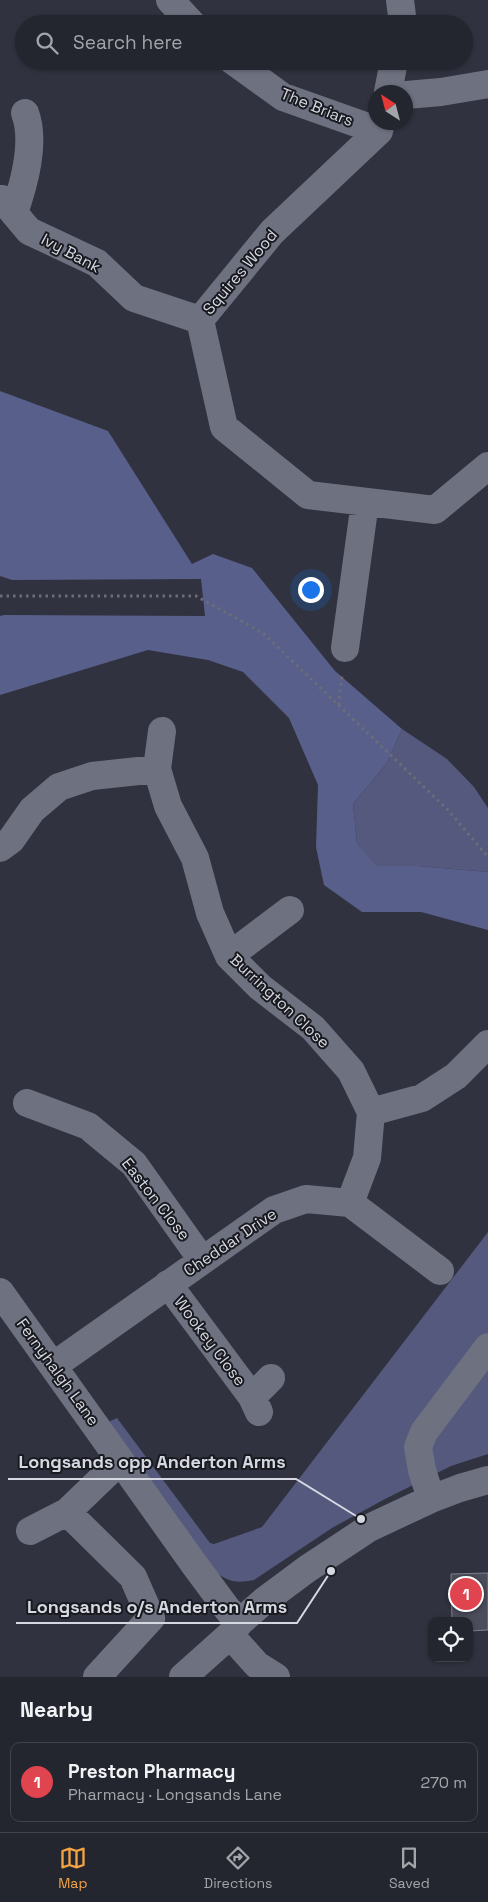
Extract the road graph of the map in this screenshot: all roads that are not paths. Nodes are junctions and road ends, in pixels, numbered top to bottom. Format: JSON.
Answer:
{"nodes":[{"id":1,"x":170,"y":0,"type":"edge"},
{"id":2,"x":400,"y":0,"type":"edge"},
{"id":3,"x":184,"y":15,"type":"edge"},
{"id":4,"x":401,"y":15,"type":"edge"},
{"id":5,"x":246,"y":70,"type":"edge"},
{"id":6,"x":392,"y":70,"type":"edge"},
{"id":7,"x":488,"y":84,"type":"edge"},
{"id":8,"x":389,"y":85,"type":"edge"},
{"id":9,"x":413,"y":94,"type":"edge"},
{"id":10,"x":25,"y":113,"type":"dead end"},
{"id":11,"x":368,"y":123,"type":"edge"},
{"id":12,"x":377,"y":130,"type":"edge"},
{"id":13,"x":200,"y":320,"type":"junction"},
{"id":14,"x":488,"y":466,"type":"edge"},
{"id":15,"x":365,"y":502,"type":"junction"},
{"id":16,"x":345,"y":648,"type":"road end"},
{"id":17,"x":162,"y":732,"type":"dead end"},
{"id":18,"x":157,"y":769,"type":"junction"},
{"id":19,"x":0,"y":848,"type":"edge"},
{"id":20,"x":290,"y":910,"type":"dead end"},
{"id":21,"x":229,"y":956,"type":"junction"},
{"id":22,"x":488,"y":1044,"type":"edge"},
{"id":23,"x":26,"y":1103,"type":"dead end"},
{"id":24,"x":371,"y":1112,"type":"junction"},
{"id":25,"x":350,"y":1203,"type":"junction"},
{"id":26,"x":202,"y":1260,"type":"junction"},
{"id":27,"x":440,"y":1272,"type":"dead end"},
{"id":28,"x":168,"y":1284,"type":"junction"},
{"id":29,"x":0,"y":1292,"type":"edge"},
{"id":30,"x":488,"y":1347,"type":"edge"},
{"id":31,"x":53,"y":1366,"type":"junction"},
{"id":32,"x":271,"y":1378,"type":"dead end"},
{"id":33,"x":120,"y":1461,"type":"junction"},
{"id":34,"x":488,"y":1480,"type":"edge"},
{"id":35,"x":431,"y":1499,"type":"junction"},
{"id":36,"x":67,"y":1512,"type":"junction"},
{"id":37,"x":30,"y":1531,"type":"dead end"},
{"id":38,"x":235,"y":1628,"type":"junction"},
{"id":39,"x":97,"y":1677,"type":"edge"},
{"id":40,"x":183,"y":1677,"type":"edge"},
{"id":41,"x":276,"y":1677,"type":"edge"}],
"edges":[{"from":1,"to":3,"type":"street"},
{"from":2,"to":4,"type":"street"},
{"from":5,"to":11,"type":"street","name":"The Briars"},
{"from":6,"to":8,"type":"street"},
{"from":7,"to":9,"type":"street"},
{"from":10,"to":13,"type":"street","name":"Ivy Bank"},
{"from":12,"to":13,"type":"street","name":"Squires Wood"},
{"from":13,"to":15,"type":"street","name":"Squires Wood"},
{"from":14,"to":15,"type":"street","name":"Squires Wood"},
{"from":15,"to":16,"type":"street"},
{"from":17,"to":18,"type":"street","name":"Burrington Close"},
{"from":18,"to":19,"type":"street"},
{"from":18,"to":21,"type":"street","name":"Burrington Close"},
{"from":20,"to":21,"type":"street"},
{"from":21,"to":24,"type":"street","name":"Burrington Close"},
{"from":22,"to":24,"type":"street"},
{"from":23,"to":26,"type":"street","name":"Easton Close"},
{"from":24,"to":25,"type":"street"},
{"from":25,"to":26,"type":"street","name":"Cheddar Drive"},
{"from":25,"to":27,"type":"street"},
{"from":26,"to":28,"type":"street","name":"Cheddar Drive"},
{"from":28,"to":31,"type":"street","name":"Cheddar Drive"},
{"from":28,"to":32,"type":"street","name":"Wookey Close"},
{"from":29,"to":31,"type":"street","name":"Fernyhalgh Lane"},
{"from":30,"to":35,"type":"street"},
{"from":31,"to":33,"type":"street","name":"Fernyhalgh Lane"},
{"from":33,"to":36,"type":"street"},
{"from":33,"to":38,"type":"street","name":"Fernyhalgh Lane"},
{"from":34,"to":35,"type":"street"},
{"from":35,"to":38,"type":"street"},
{"from":36,"to":37,"type":"street"},
{"from":36,"to":39,"type":"street"},
{"from":38,"to":40,"type":"street"},
{"from":38,"to":41,"type":"street","name":"Fernyhalgh Lane"}]}
